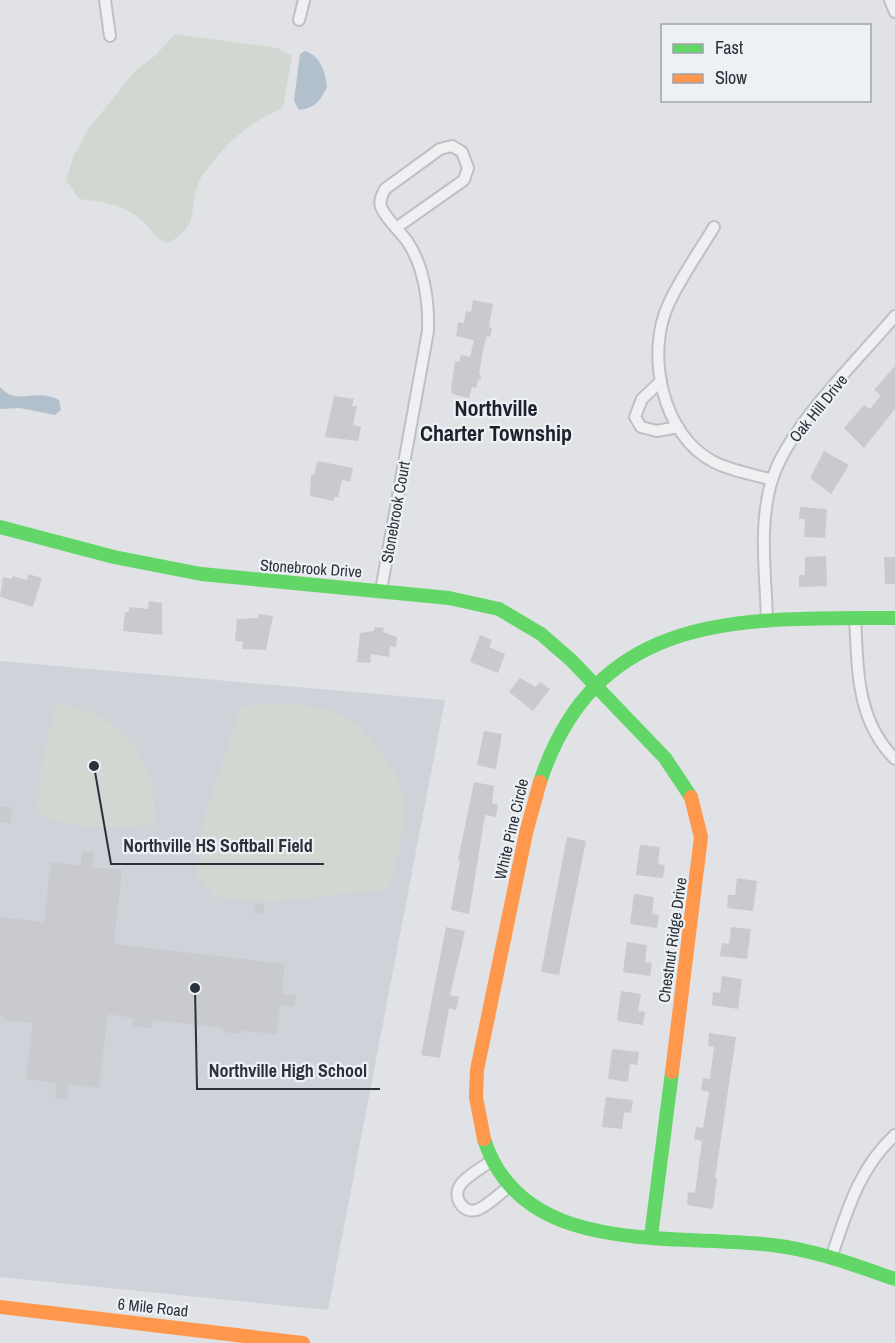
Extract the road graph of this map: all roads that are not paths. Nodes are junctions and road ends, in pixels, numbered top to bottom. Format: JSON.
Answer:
{"nodes":[{"id":1,"x":105,"y":0,"type":"edge"},
{"id":2,"x":304,"y":0,"type":"edge"},
{"id":3,"x":890,"y":0,"type":"edge"},
{"id":4,"x":895,"y":12,"type":"edge"},
{"id":5,"x":299,"y":20,"type":"dead end"},
{"id":6,"x":110,"y":36,"type":"dead end"},
{"id":7,"x":714,"y":227,"type":"dead end"},
{"id":8,"x":396,"y":228,"type":"junction"},
{"id":9,"x":895,"y":316,"type":"edge"},
{"id":10,"x":661,"y":381,"type":"junction"},
{"id":11,"x":678,"y":427,"type":"junction"},
{"id":12,"x":772,"y":480,"type":"junction"},
{"id":13,"x":0,"y":527,"type":"edge"},
{"id":14,"x":381,"y":590,"type":"junction"},
{"id":15,"x":855,"y":618,"type":"junction"},
{"id":16,"x":895,"y":618,"type":"edge"},
{"id":17,"x":767,"y":621,"type":"junction"},
{"id":18,"x":594,"y":686,"type":"junction"},
{"id":19,"x":895,"y":759,"type":"edge"},
{"id":20,"x":895,"y":1136,"type":"edge"},
{"id":21,"x":491,"y":1161,"type":"junction"},
{"id":22,"x":510,"y":1186,"type":"junction"},
{"id":23,"x":651,"y":1236,"type":"junction"},
{"id":24,"x":831,"y":1258,"type":"junction"},
{"id":25,"x":895,"y":1278,"type":"edge"},
{"id":26,"x":0,"y":1307,"type":"edge"},
{"id":27,"x":303,"y":1343,"type":"edge"}],
"edges":[{"from":1,"to":6,"type":"street"},
{"from":2,"to":5,"type":"street"},
{"from":3,"to":4,"type":"street"},
{"from":7,"to":10,"type":"street"},
{"from":8,"to":8,"type":"street","name":"Stonebrook Court"},
{"from":8,"to":14,"type":"street","name":"Stonebrook Court"},
{"from":9,"to":12,"type":"street","name":"Oak Hill Drive"},
{"from":10,"to":11,"type":"street"},
{"from":10,"to":11,"type":"street"},
{"from":11,"to":12,"type":"street"},
{"from":12,"to":17,"type":"street","name":"Oak Hill Drive"},
{"from":13,"to":14,"type":"street","name":"Stonebrook Drive"},
{"from":14,"to":18,"type":"street","name":"Stonebrook Drive"},
{"from":15,"to":16,"type":"street","name":"White Pine Circle"},
{"from":15,"to":17,"type":"street","name":"White Pine Circle"},
{"from":15,"to":19,"type":"street"},
{"from":17,"to":18,"type":"street","name":"White Pine Circle"},
{"from":18,"to":21,"type":"street","name":"White Pine Circle"},
{"from":18,"to":23,"type":"street","name":"Chestnut Ridge Drive"},
{"from":20,"to":24,"type":"street"},
{"from":21,"to":22,"type":"street","name":"White Pine Circle"},
{"from":21,"to":22,"type":"street"},
{"from":22,"to":23,"type":"street","name":"White Pine Circle"},
{"from":23,"to":24,"type":"street","name":"White Pine Circle"},
{"from":24,"to":25,"type":"street","name":"White Pine Circle"},
{"from":26,"to":27,"type":"street","name":"6 Mile Road"}]}
